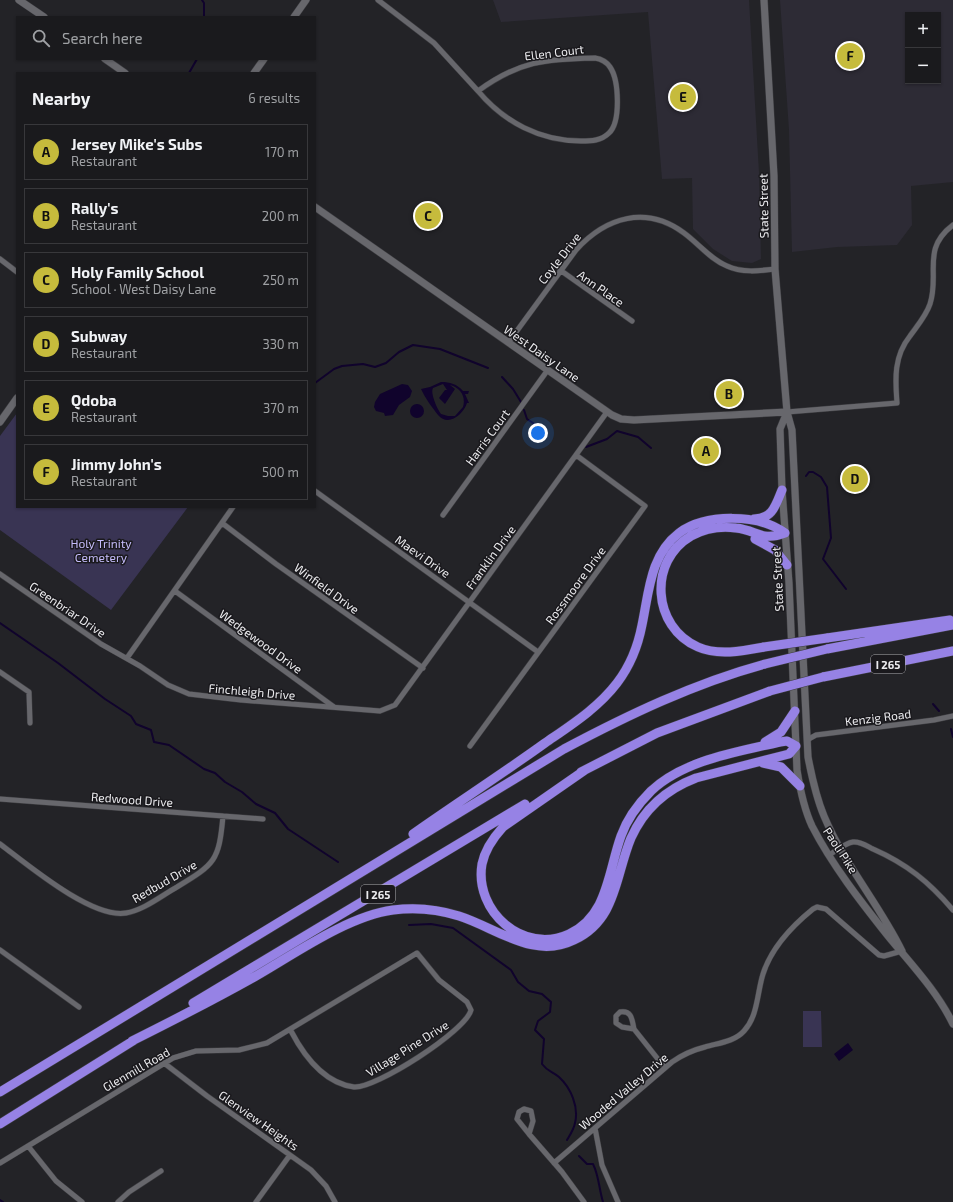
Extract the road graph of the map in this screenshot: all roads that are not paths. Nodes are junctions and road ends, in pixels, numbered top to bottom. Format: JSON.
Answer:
{"nodes":[{"id":1,"x":19,"y":0,"type":"edge"},
{"id":2,"x":306,"y":0,"type":"edge"},
{"id":3,"x":378,"y":0,"type":"edge"},
{"id":4,"x":764,"y":0,"type":"edge"},
{"id":5,"x":43,"y":16,"type":"edge"},
{"id":6,"x":295,"y":16,"type":"edge"},
{"id":7,"x":106,"y":60,"type":"edge"},
{"id":8,"x":263,"y":60,"type":"edge"},
{"id":9,"x":124,"y":72,"type":"edge"},
{"id":10,"x":255,"y":72,"type":"edge"},
{"id":11,"x":478,"y":91,"type":"junction"},
{"id":12,"x":316,"y":208,"type":"edge"},
{"id":13,"x":953,"y":225,"type":"edge"},
{"id":14,"x":0,"y":260,"type":"edge"},
{"id":15,"x":775,"y":269,"type":"junction"},
{"id":16,"x":560,"y":270,"type":"junction"},
{"id":17,"x":16,"y":271,"type":"edge"},
{"id":18,"x":632,"y":321,"type":"dead end"},
{"id":19,"x":508,"y":343,"type":"junction"},
{"id":20,"x":547,"y":371,"type":"junction"},
{"id":21,"x":16,"y":399,"type":"edge"},
{"id":22,"x":607,"y":412,"type":"junction"},
{"id":23,"x":787,"y":412,"type":"junction"},
{"id":24,"x":0,"y":420,"type":"edge"},
{"id":25,"x":576,"y":455,"type":"junction"},
{"id":26,"x":782,"y":490,"type":"junction"},
{"id":27,"x":316,"y":492,"type":"edge"},
{"id":28,"x":231,"y":508,"type":"edge"},
{"id":29,"x":443,"y":515,"type":"dead end"},
{"id":30,"x":738,"y":519,"type":"junction"},
{"id":31,"x":222,"y":523,"type":"junction"},
{"id":32,"x":725,"y":528,"type":"junction"},
{"id":33,"x":785,"y":533,"type":"junction"},
{"id":34,"x":797,"y":533,"type":"junction"},
{"id":35,"x":787,"y":565,"type":"junction"},
{"id":36,"x":0,"y":574,"type":"edge"},
{"id":37,"x":175,"y":591,"type":"junction"},
{"id":38,"x":470,"y":602,"type":"junction"},
{"id":39,"x":953,"y":620,"type":"edge"},
{"id":40,"x":953,"y":625,"type":"edge"},
{"id":41,"x":953,"y":651,"type":"edge"},
{"id":42,"x":538,"y":652,"type":"junction"},
{"id":43,"x":127,"y":658,"type":"junction"},
{"id":44,"x":422,"y":668,"type":"junction"},
{"id":45,"x":0,"y":672,"type":"edge"},
{"id":46,"x":335,"y":707,"type":"junction"},
{"id":47,"x":385,"y":710,"type":"joint"},
{"id":48,"x":795,"y":711,"type":"junction"},
{"id":49,"x":953,"y":716,"type":"edge"},
{"id":50,"x":30,"y":723,"type":"dead end"},
{"id":51,"x":807,"y":740,"type":"junction"},
{"id":52,"x":470,"y":746,"type":"dead end"},
{"id":53,"x":796,"y":746,"type":"junction"},
{"id":54,"x":756,"y":748,"type":"junction"},
{"id":55,"x":746,"y":766,"type":"junction"},
{"id":56,"x":585,"y":770,"type":"junction"},
{"id":57,"x":800,"y":786,"type":"junction"},
{"id":58,"x":0,"y":799,"type":"edge"},
{"id":59,"x":223,"y":816,"type":"junction"},
{"id":60,"x":263,"y":819,"type":"dead end"},
{"id":61,"x":0,"y":844,"type":"edge"},
{"id":62,"x":840,"y":848,"type":"junction"},
{"id":63,"x":829,"y":855,"type":"junction"},
{"id":64,"x":365,"y":869,"type":"junction"},
{"id":65,"x":953,"y":910,"type":"edge"},
{"id":66,"x":0,"y":950,"type":"edge"},
{"id":67,"x":902,"y":951,"type":"junction"},
{"id":68,"x":418,"y":953,"type":"joint"},
{"id":69,"x":79,"y":1007,"type":"dead end"},
{"id":70,"x":953,"y":1024,"type":"edge"},
{"id":71,"x":634,"y":1029,"type":"dead end"},
{"id":72,"x":291,"y":1030,"type":"junction"},
{"id":73,"x":132,"y":1041,"type":"junction"},
{"id":74,"x":164,"y":1062,"type":"junction"},
{"id":75,"x":665,"y":1068,"type":"junction"},
{"id":76,"x":0,"y":1092,"type":"edge"},
{"id":77,"x":0,"y":1124,"type":"edge"},
{"id":78,"x":595,"y":1128,"type":"junction"},
{"id":79,"x":528,"y":1134,"type":"junction"},
{"id":80,"x":28,"y":1146,"type":"junction"},
{"id":81,"x":290,"y":1155,"type":"junction"},
{"id":82,"x":0,"y":1163,"type":"edge"},
{"id":83,"x":554,"y":1163,"type":"junction"},
{"id":84,"x":161,"y":1171,"type":"dead end"},
{"id":85,"x":82,"y":1202,"type":"edge"},
{"id":86,"x":118,"y":1202,"type":"edge"},
{"id":87,"x":256,"y":1202,"type":"edge"},
{"id":88,"x":335,"y":1202,"type":"edge"},
{"id":89,"x":584,"y":1202,"type":"edge"},
{"id":90,"x":618,"y":1202,"type":"edge"}],
"edges":[{"from":1,"to":5,"type":"main road"},
{"from":2,"to":6,"type":"main road"},
{"from":3,"to":11,"type":"street","name":"Ellen Court"},
{"from":4,"to":15,"type":"main road","name":"State Street"},
{"from":7,"to":9,"type":"main road"},
{"from":8,"to":10,"type":"main road"},
{"from":11,"to":11,"type":"street","name":"Ellen Court"},
{"from":12,"to":19,"type":"main road","name":"West Daisy Lane"},
{"from":13,"to":23,"type":"street"},
{"from":14,"to":17,"type":"street"},
{"from":15,"to":16,"type":"street","name":"Coyle Drive"},
{"from":15,"to":23,"type":"main road","name":"State Street"},
{"from":16,"to":18,"type":"street","name":"Ann Place"},
{"from":16,"to":19,"type":"street","name":"Coyle Drive"},
{"from":19,"to":20,"type":"main road","name":"West Daisy Lane"},
{"from":20,"to":22,"type":"main road","name":"West Daisy Lane"},
{"from":20,"to":29,"type":"street","name":"Harris Court"},
{"from":21,"to":24,"type":"main road"},
{"from":22,"to":23,"type":"main road","name":"West Daisy Lane"},
{"from":22,"to":25,"type":"street","name":"Franklin Drive"},
{"from":23,"to":26,"type":"main road","name":"State Street"},
{"from":23,"to":34,"type":"main road","name":"State Street"},
{"from":25,"to":38,"type":"street","name":"Franklin Drive"},
{"from":25,"to":42,"type":"street","name":"Rossmoore Drive"},
{"from":26,"to":30,"type":"highway"},
{"from":26,"to":33,"type":"main road","name":"State Street"},
{"from":27,"to":38,"type":"street","name":"Maevi Drive"},
{"from":28,"to":31,"type":"street"},
{"from":30,"to":33,"type":"highway"},
{"from":30,"to":64,"type":"highway"},
{"from":31,"to":37,"type":"street"},
{"from":31,"to":44,"type":"street","name":"Winfield Drive"},
{"from":32,"to":33,"type":"highway"},
{"from":32,"to":35,"type":"highway"},
{"from":32,"to":39,"type":"highway","bridge":true},
{"from":33,"to":34,"type":"main road"},
{"from":33,"to":35,"type":"main road","name":"State Street"},
{"from":34,"to":51,"type":"main road","name":"State Street"},
{"from":35,"to":48,"type":"main road","name":"State Street"},
{"from":36,"to":43,"type":"street","name":"Greenbriar Drive"},
{"from":37,"to":43,"type":"street"},
{"from":37,"to":46,"type":"street","name":"Wedgewood Drive"},
{"from":38,"to":42,"type":"street","name":"Maevi Drive"},
{"from":38,"to":44,"type":"street","name":"Franklin Drive"},
{"from":40,"to":64,"type":"highway","number":"I 265","bridge":true},
{"from":41,"to":56,"type":"highway","number":"I 265","bridge":true},
{"from":42,"to":52,"type":"street","name":"Rossmoore Drive"},
{"from":43,"to":46,"type":"street","name":"Finchleigh Drive"},
{"from":44,"to":47,"type":"street","name":"Franklin Drive"},
{"from":45,"to":50,"type":"street"},
{"from":46,"to":47,"type":"street","name":"Finchleigh Drive"},
{"from":48,"to":53,"type":"main road","name":"State Street"},
{"from":48,"to":54,"type":"highway"},
{"from":49,"to":51,"type":"street","name":"Kenzig Road"},
{"from":51,"to":53,"type":"main road"},
{"from":51,"to":62,"type":"main road","name":"Paoli Pike"},
{"from":53,"to":54,"type":"highway"},
{"from":53,"to":55,"type":"highway"},
{"from":53,"to":57,"type":"main road","name":"Paoli Pike"},
{"from":54,"to":56,"type":"highway"},
{"from":55,"to":57,"type":"highway"},
{"from":55,"to":73,"type":"highway"},
{"from":56,"to":73,"type":"highway","number":"I 265"},
{"from":57,"to":63,"type":"main road","name":"Paoli Pike"},
{"from":58,"to":59,"type":"street","name":"Redwood Drive"},
{"from":59,"to":60,"type":"street","name":"Redwood Drive"},
{"from":59,"to":61,"type":"street","name":"Redbud Drive"},
{"from":62,"to":63,"type":"street"},
{"from":62,"to":65,"type":"street"},
{"from":62,"to":67,"type":"main road","name":"Paoli Pike"},
{"from":63,"to":67,"type":"main road","name":"Paoli Pike"},
{"from":64,"to":76,"type":"highway","number":"I 265"},
{"from":66,"to":69,"type":"street"},
{"from":67,"to":70,"type":"main road","name":"Paoli Pike"},
{"from":67,"to":75,"type":"street","name":"Wooded Valley Drive"},
{"from":68,"to":72,"type":"street","name":"Glenmill Road"},
{"from":68,"to":72,"type":"street","name":"Village Pine Drive"},
{"from":71,"to":75,"type":"street"},
{"from":72,"to":74,"type":"street","name":"Glenmill Road"},
{"from":73,"to":77,"type":"highway","number":"I 265"},
{"from":74,"to":80,"type":"street","name":"Glenmill Road"},
{"from":74,"to":81,"type":"street","name":"Glenview Heights"},
{"from":75,"to":78,"type":"street","name":"Wooded Valley Drive"},
{"from":78,"to":83,"type":"street","name":"Wooded Valley Drive"},
{"from":78,"to":90,"type":"street"},
{"from":79,"to":79,"type":"street"},
{"from":79,"to":83,"type":"street"},
{"from":80,"to":82,"type":"street","name":"Glenmill Road"},
{"from":80,"to":85,"type":"street"},
{"from":81,"to":87,"type":"street"},
{"from":81,"to":88,"type":"street","name":"Glenview Heights"},
{"from":83,"to":89,"type":"street"},
{"from":84,"to":86,"type":"street"}]}
